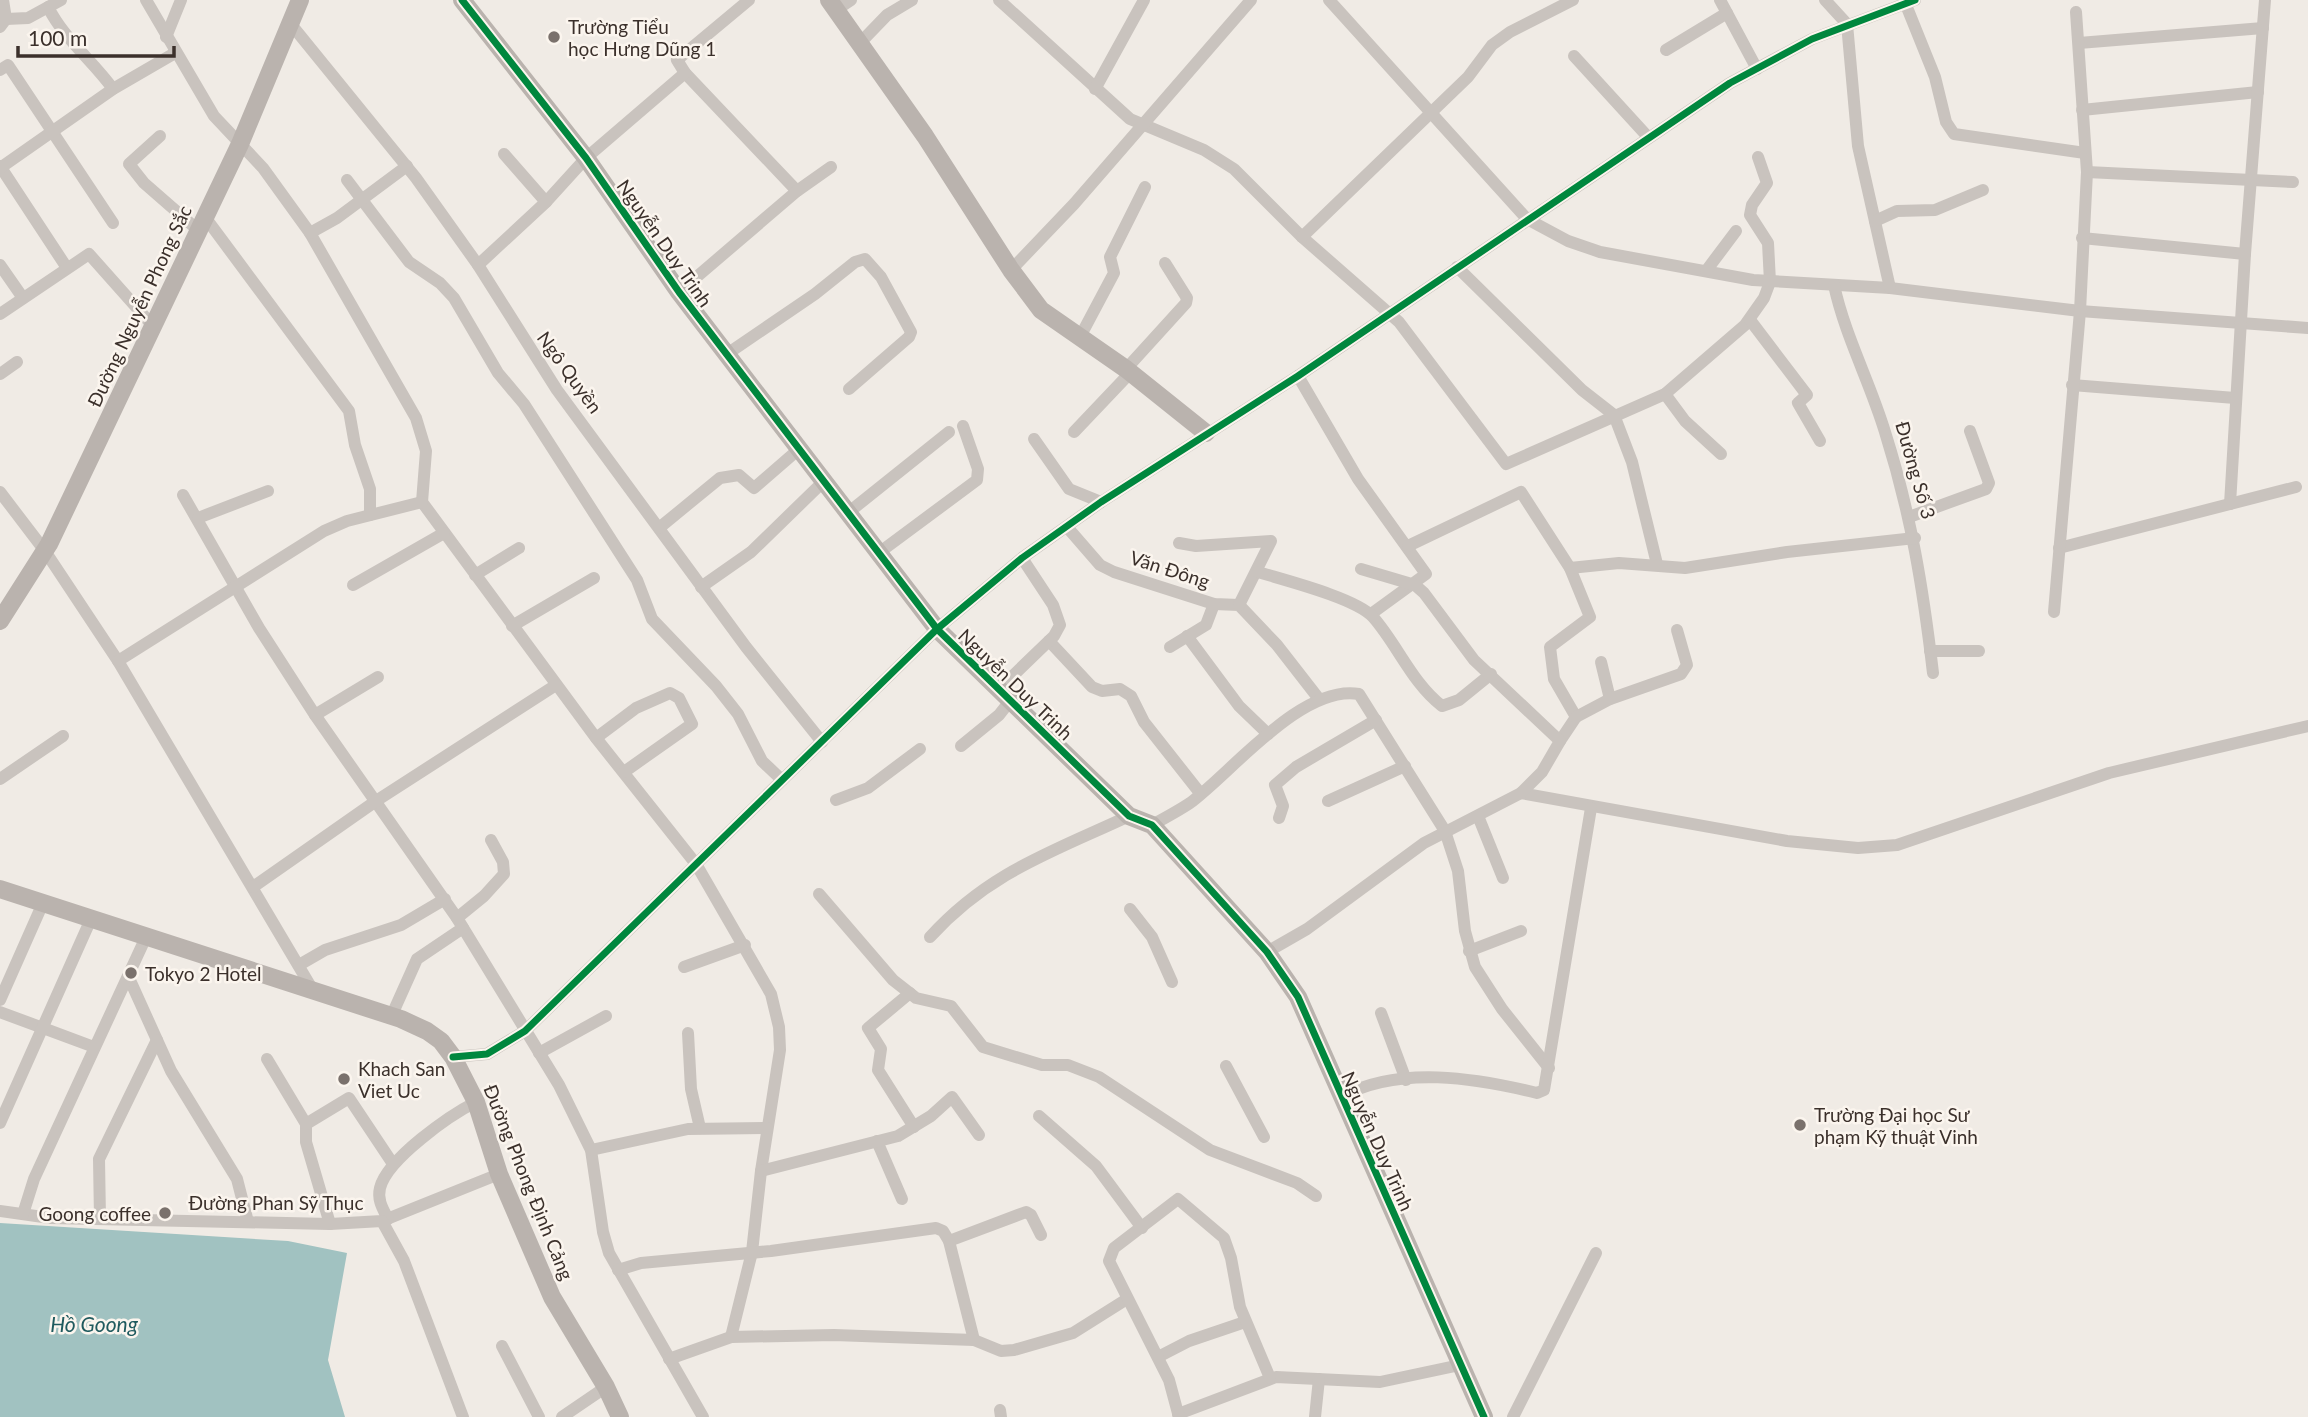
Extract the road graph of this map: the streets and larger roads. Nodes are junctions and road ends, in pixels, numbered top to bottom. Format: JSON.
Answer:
{"nodes":[{"id":1,"x":3,"y":0,"type":"edge"},
{"id":2,"x":61,"y":0,"type":"edge"},
{"id":3,"x":146,"y":0,"type":"edge"},
{"id":4,"x":181,"y":0,"type":"edge"},
{"id":5,"x":300,"y":0,"type":"edge"},
{"id":6,"x":462,"y":0,"type":"edge"},
{"id":7,"x":749,"y":0,"type":"edge"},
{"id":8,"x":912,"y":0,"type":"edge"},
{"id":9,"x":999,"y":0,"type":"edge"},
{"id":10,"x":1144,"y":0,"type":"edge"},
{"id":11,"x":1251,"y":0,"type":"edge"},
{"id":12,"x":1329,"y":0,"type":"edge"},
{"id":13,"x":1573,"y":0,"type":"edge"},
{"id":14,"x":1720,"y":0,"type":"edge"},
{"id":15,"x":1825,"y":0,"type":"edge"},
{"id":16,"x":2265,"y":0,"type":"edge"},
{"id":17,"x":1908,"y":1,"type":"edge"},
{"id":18,"x":839,"y":3,"type":"edge"},
{"id":19,"x":48,"y":7,"type":"junction"},
{"id":20,"x":2076,"y":12,"type":"dead end"},
{"id":21,"x":1727,"y":13,"type":"junction"},
{"id":22,"x":3,"y":23,"type":"edge"},
{"id":23,"x":290,"y":23,"type":"junction"},
{"id":24,"x":1847,"y":24,"type":"junction"},
{"id":25,"x":2263,"y":28,"type":"junction"},
{"id":26,"x":166,"y":37,"type":"junction"},
{"id":27,"x":2079,"y":43,"type":"junction"},
{"id":28,"x":859,"y":44,"type":"junction"},
{"id":29,"x":1666,"y":50,"type":"dead end"},
{"id":30,"x":175,"y":53,"type":"junction"},
{"id":31,"x":1574,"y":56,"type":"dead end"},
{"id":32,"x":1757,"y":69,"type":"junction"},
{"id":33,"x":0,"y":70,"type":"edge"},
{"id":34,"x":685,"y":74,"type":"junction"},
{"id":35,"x":113,"y":89,"type":"junction"},
{"id":36,"x":1095,"y":89,"type":"junction"},
{"id":37,"x":2258,"y":92,"type":"junction"},
{"id":38,"x":2082,"y":110,"type":"junction"},
{"id":39,"x":1431,"y":113,"type":"junction"},
{"id":40,"x":1143,"y":126,"type":"junction"},
{"id":41,"x":52,"y":134,"type":"junction"},
{"id":42,"x":160,"y":136,"type":"dead end"},
{"id":43,"x":1648,"y":137,"type":"junction"},
{"id":44,"x":240,"y":144,"type":"junction"},
{"id":45,"x":2085,"y":153,"type":"junction"},
{"id":46,"x":504,"y":155,"type":"dead end"},
{"id":47,"x":1758,"y":157,"type":"dead end"},
{"id":48,"x":586,"y":158,"type":"junction"},
{"id":49,"x":407,"y":166,"type":"junction"},
{"id":50,"x":0,"y":167,"type":"edge"},
{"id":51,"x":831,"y":167,"type":"dead end"},
{"id":52,"x":2087,"y":172,"type":"junction"},
{"id":53,"x":347,"y":180,"type":"dead end"},
{"id":54,"x":2252,"y":180,"type":"junction"},
{"id":55,"x":2293,"y":181,"type":"dead end"},
{"id":56,"x":1144,"y":187,"type":"dead end"},
{"id":57,"x":1983,"y":190,"type":"dead end"},
{"id":58,"x":797,"y":191,"type":"junction"},
{"id":59,"x":362,"y":201,"type":"junction"},
{"id":60,"x":546,"y":202,"type":"junction"},
{"id":61,"x":1527,"y":219,"type":"junction"},
{"id":62,"x":1875,"y":220,"type":"junction"},
{"id":63,"x":113,"y":223,"type":"dead end"},
{"id":64,"x":202,"y":224,"type":"junction"},
{"id":65,"x":1737,"y":231,"type":"dead end"},
{"id":66,"x":310,"y":233,"type":"junction"},
{"id":67,"x":1302,"y":237,"type":"junction"},
{"id":68,"x":2082,"y":238,"type":"junction"},
{"id":69,"x":2245,"y":254,"type":"junction"},
{"id":70,"x":1165,"y":263,"type":"dead end"},
{"id":71,"x":0,"y":265,"type":"edge"},
{"id":72,"x":478,"y":265,"type":"junction"},
{"id":73,"x":1457,"y":267,"type":"junction"},
{"id":74,"x":67,"y":268,"type":"junction"},
{"id":75,"x":1011,"y":270,"type":"junction"},
{"id":76,"x":1706,"y":271,"type":"junction"},
{"id":77,"x":1770,"y":282,"type":"junction"},
{"id":78,"x":1833,"y":285,"type":"junction"},
{"id":79,"x":1890,"y":288,"type":"junction"},
{"id":80,"x":679,"y":292,"type":"junction"},
{"id":81,"x":23,"y":298,"type":"junction"},
{"id":82,"x":2080,"y":311,"type":"junction"},
{"id":83,"x":0,"y":314,"type":"edge"},
{"id":84,"x":1388,"y":314,"type":"junction"},
{"id":85,"x":1750,"y":320,"type":"junction"},
{"id":86,"x":2241,"y":323,"type":"junction"},
{"id":87,"x":153,"y":326,"type":"junction"},
{"id":88,"x":2308,"y":328,"type":"edge"},
{"id":89,"x":1080,"y":337,"type":"junction"},
{"id":90,"x":727,"y":354,"type":"junction"},
{"id":91,"x":17,"y":362,"type":"dead end"},
{"id":92,"x":1128,"y":371,"type":"junction"},
{"id":93,"x":0,"y":373,"type":"edge"},
{"id":94,"x":1298,"y":376,"type":"junction"},
{"id":95,"x":2073,"y":385,"type":"junction"},
{"id":96,"x":849,"y":389,"type":"dead end"},
{"id":97,"x":1665,"y":394,"type":"junction"},
{"id":98,"x":2235,"y":398,"type":"junction"},
{"id":99,"x":1614,"y":415,"type":"junction"},
{"id":100,"x":963,"y":426,"type":"dead end"},
{"id":101,"x":1970,"y":431,"type":"dead end"},
{"id":102,"x":949,"y":432,"type":"dead end"},
{"id":103,"x":1074,"y":432,"type":"dead end"},
{"id":104,"x":1206,"y":433,"type":"junction"},
{"id":105,"x":1034,"y":439,"type":"dead end"},
{"id":106,"x":1820,"y":442,"type":"dead end"},
{"id":107,"x":799,"y":449,"type":"junction"},
{"id":108,"x":1721,"y":454,"type":"dead end"},
{"id":109,"x":824,"y":481,"type":"junction"},
{"id":110,"x":2296,"y":486,"type":"dead end"},
{"id":111,"x":268,"y":491,"type":"dead end"},
{"id":112,"x":0,"y":492,"type":"edge"},
{"id":113,"x":183,"y":495,"type":"dead end"},
{"id":114,"x":422,"y":502,"type":"junction"},
{"id":115,"x":1101,"y":502,"type":"junction"},
{"id":116,"x":2230,"y":504,"type":"junction"},
{"id":117,"x":849,"y":512,"type":"junction"},
{"id":118,"x":370,"y":515,"type":"junction"},
{"id":119,"x":1909,"y":517,"type":"junction"},
{"id":120,"x":198,"y":518,"type":"junction"},
{"id":121,"x":1067,"y":527,"type":"junction"},
{"id":122,"x":659,"y":528,"type":"junction"},
{"id":123,"x":444,"y":533,"type":"junction"},
{"id":124,"x":1915,"y":538,"type":"junction"},
{"id":125,"x":1179,"y":543,"type":"dead end"},
{"id":126,"x":1408,"y":546,"type":"junction"},
{"id":127,"x":519,"y":548,"type":"dead end"},
{"id":128,"x":2059,"y":548,"type":"junction"},
{"id":129,"x":45,"y":551,"type":"junction"},
{"id":130,"x":880,"y":552,"type":"junction"},
{"id":131,"x":1022,"y":558,"type":"junction"},
{"id":132,"x":1657,"y":565,"type":"junction"},
{"id":133,"x":1570,"y":568,"type":"junction"},
{"id":134,"x":1361,"y":569,"type":"dead end"},
{"id":135,"x":1258,"y":572,"type":"junction"},
{"id":136,"x":475,"y":575,"type":"junction"},
{"id":137,"x":594,"y":578,"type":"dead end"},
{"id":138,"x":353,"y":585,"type":"dead end"},
{"id":139,"x":1415,"y":585,"type":"junction"},
{"id":140,"x":701,"y":587,"type":"junction"},
{"id":141,"x":235,"y":589,"type":"junction"},
{"id":142,"x":1214,"y":604,"type":"junction"},
{"id":143,"x":1240,"y":605,"type":"junction"},
{"id":144,"x":2054,"y":612,"type":"dead end"},
{"id":145,"x":1371,"y":614,"type":"junction"},
{"id":146,"x":0,"y":621,"type":"edge"},
{"id":147,"x":512,"y":626,"type":"junction"},
{"id":148,"x":937,"y":629,"type":"junction"},
{"id":149,"x":1677,"y":630,"type":"dead end"},
{"id":150,"x":1187,"y":636,"type":"junction"},
{"id":151,"x":1049,"y":641,"type":"junction"},
{"id":152,"x":1170,"y":647,"type":"dead end"},
{"id":153,"x":1930,"y":651,"type":"junction"},
{"id":154,"x":1979,"y":651,"type":"dead end"},
{"id":155,"x":118,"y":661,"type":"junction"},
{"id":156,"x":1601,"y":662,"type":"dead end"},
{"id":157,"x":1933,"y":673,"type":"dead end"},
{"id":158,"x":1491,"y":674,"type":"junction"},
{"id":159,"x":378,"y":677,"type":"dead end"},
{"id":160,"x":556,"y":685,"type":"junction"},
{"id":161,"x":1004,"y":695,"type":"junction"},
{"id":162,"x":1319,"y":699,"type":"junction"},
{"id":163,"x":1610,"y":699,"type":"junction"},
{"id":164,"x":315,"y":715,"type":"junction"},
{"id":165,"x":1576,"y":717,"type":"junction"},
{"id":166,"x":1376,"y":720,"type":"junction"},
{"id":167,"x":2308,"y":726,"type":"edge"},
{"id":168,"x":1268,"y":734,"type":"junction"},
{"id":169,"x":63,"y":736,"type":"dead end"},
{"id":170,"x":596,"y":738,"type":"junction"},
{"id":171,"x":822,"y":741,"type":"junction"},
{"id":172,"x":1560,"y":741,"type":"junction"},
{"id":173,"x":961,"y":746,"type":"dead end"},
{"id":174,"x":920,"y":749,"type":"dead end"},
{"id":175,"x":1405,"y":766,"type":"junction"},
{"id":176,"x":624,"y":772,"type":"junction"},
{"id":177,"x":0,"y":779,"type":"edge"},
{"id":178,"x":782,"y":780,"type":"junction"},
{"id":179,"x":1200,"y":793,"type":"junction"},
{"id":180,"x":1521,"y":793,"type":"junction"},
{"id":181,"x":836,"y":800,"type":"dead end"},
{"id":182,"x":376,"y":801,"type":"junction"},
{"id":183,"x":1328,"y":801,"type":"dead end"},
{"id":184,"x":1591,"y":808,"type":"junction"},
{"id":185,"x":1129,"y":816,"type":"junction"},
{"id":186,"x":1478,"y":816,"type":"junction"},
{"id":187,"x":1279,"y":818,"type":"dead end"},
{"id":188,"x":1152,"y":825,"type":"junction"},
{"id":189,"x":1445,"y":831,"type":"junction"},
{"id":190,"x":491,"y":840,"type":"dead end"},
{"id":191,"x":696,"y":864,"type":"junction"},
{"id":192,"x":1503,"y":878,"type":"dead end"},
{"id":193,"x":253,"y":887,"type":"junction"},
{"id":194,"x":0,"y":889,"type":"edge"},
{"id":195,"x":818,"y":894,"type":"dead end"},
{"id":196,"x":445,"y":899,"type":"junction"},
{"id":197,"x":43,"y":903,"type":"junction"},
{"id":198,"x":1130,"y":909,"type":"dead end"},
{"id":199,"x":91,"y":919,"type":"junction"},
{"id":200,"x":460,"y":923,"type":"junction"},
{"id":201,"x":1521,"y":931,"type":"dead end"},
{"id":202,"x":146,"y":937,"type":"junction"},
{"id":203,"x":930,"y":937,"type":"dead end"},
{"id":204,"x":745,"y":945,"type":"junction"},
{"id":205,"x":1469,"y":951,"type":"junction"},
{"id":206,"x":1267,"y":952,"type":"junction"},
{"id":207,"x":299,"y":965,"type":"junction"},
{"id":208,"x":684,"y":967,"type":"dead end"},
{"id":209,"x":129,"y":978,"type":"junction"},
{"id":210,"x":1172,"y":982,"type":"dead end"},
{"id":211,"x":314,"y":993,"type":"junction"},
{"id":212,"x":910,"y":993,"type":"junction"},
{"id":213,"x":0,"y":1000,"type":"edge"},
{"id":214,"x":0,"y":1012,"type":"edge"},
{"id":215,"x":1381,"y":1013,"type":"dead end"},
{"id":216,"x":606,"y":1016,"type":"dead end"},
{"id":217,"x":391,"y":1017,"type":"junction"},
{"id":218,"x":43,"y":1026,"type":"junction"},
{"id":219,"x":525,"y":1031,"type":"junction"},
{"id":220,"x":688,"y":1033,"type":"dead end"},
{"id":221,"x":157,"y":1040,"type":"junction"},
{"id":222,"x":94,"y":1047,"type":"junction"},
{"id":223,"x":539,"y":1053,"type":"junction"},
{"id":224,"x":453,"y":1057,"type":"junction"},
{"id":225,"x":267,"y":1059,"type":"dead end"},
{"id":226,"x":1226,"y":1066,"type":"dead end"},
{"id":227,"x":1549,"y":1068,"type":"junction"},
{"id":228,"x":1406,"y":1080,"type":"junction"},
{"id":229,"x":1341,"y":1097,"type":"junction"},
{"id":230,"x":476,"y":1102,"type":"junction"},
{"id":231,"x":1039,"y":1116,"type":"dead end"},
{"id":232,"x":0,"y":1123,"type":"edge"},
{"id":233,"x":306,"y":1124,"type":"junction"},
{"id":234,"x":914,"y":1127,"type":"junction"},
{"id":235,"x":700,"y":1128,"type":"junction"},
{"id":236,"x":767,"y":1128,"type":"junction"},
{"id":237,"x":979,"y":1135,"type":"dead end"},
{"id":238,"x":1264,"y":1137,"type":"dead end"},
{"id":239,"x":877,"y":1140,"type":"junction"},
{"id":240,"x":591,"y":1150,"type":"junction"},
{"id":241,"x":393,"y":1164,"type":"junction"},
{"id":242,"x":761,"y":1171,"type":"junction"},
{"id":243,"x":499,"y":1174,"type":"junction"},
{"id":244,"x":1316,"y":1196,"type":"dead end"},
{"id":245,"x":902,"y":1199,"type":"dead end"},
{"id":246,"x":0,"y":1211,"type":"edge"},
{"id":247,"x":23,"y":1214,"type":"junction"},
{"id":248,"x":100,"y":1219,"type":"junction"},
{"id":249,"x":385,"y":1220,"type":"junction"},
{"id":250,"x":248,"y":1222,"type":"junction"},
{"id":251,"x":330,"y":1224,"type":"junction"},
{"id":252,"x":1142,"y":1228,"type":"junction"},
{"id":253,"x":1041,"y":1235,"type":"dead end"},
{"id":254,"x":949,"y":1241,"type":"junction"},
{"id":255,"x":752,"y":1252,"type":"junction"},
{"id":256,"x":1594,"y":1257,"type":"dead end"},
{"id":257,"x":618,"y":1270,"type":"junction"},
{"id":258,"x":1127,"y":1299,"type":"junction"},
{"id":259,"x":1245,"y":1322,"type":"junction"},
{"id":260,"x":731,"y":1337,"type":"junction"},
{"id":261,"x":974,"y":1340,"type":"junction"},
{"id":262,"x":502,"y":1346,"type":"dead end"},
{"id":263,"x":1158,"y":1357,"type":"junction"},
{"id":264,"x":669,"y":1359,"type":"junction"},
{"id":265,"x":1461,"y":1364,"type":"junction"},
{"id":266,"x":1270,"y":1378,"type":"junction"},
{"id":267,"x":1319,"y":1379,"type":"junction"},
{"id":268,"x":606,"y":1387,"type":"junction"},
{"id":269,"x":1178,"y":1415,"type":"edge"},
{"id":270,"x":463,"y":1417,"type":"edge"},
{"id":271,"x":539,"y":1417,"type":"edge"},
{"id":272,"x":562,"y":1417,"type":"edge"},
{"id":273,"x":620,"y":1417,"type":"edge"},
{"id":274,"x":703,"y":1417,"type":"edge"},
{"id":275,"x":1315,"y":1417,"type":"edge"},
{"id":276,"x":1484,"y":1417,"type":"edge"},
{"id":277,"x":1513,"y":1417,"type":"edge"}],
"edges":[{"from":1,"to":22,"type":"street"},
{"from":2,"to":19,"type":"street"},
{"from":3,"to":26,"type":"street"},
{"from":4,"to":26,"type":"street"},
{"from":5,"to":23,"type":"street","name":"Đường Nguyễn Phong Sắc"},
{"from":6,"to":48,"type":"street","name":"Nguyễn Duy Trinh"},
{"from":7,"to":34,"type":"street"},
{"from":8,"to":28,"type":"street"},
{"from":9,"to":36,"type":"street"},
{"from":10,"to":36,"type":"street"},
{"from":11,"to":40,"type":"street"},
{"from":12,"to":39,"type":"street"},
{"from":13,"to":39,"type":"street"},
{"from":14,"to":21,"type":"street"},
{"from":15,"to":24,"type":"street"},
{"from":16,"to":25,"type":"street"},
{"from":17,"to":24,"type":"street"},
{"from":17,"to":45,"type":"street"},
{"from":18,"to":28,"type":"street"},
{"from":19,"to":22,"type":"street"},
{"from":19,"to":35,"type":"street"},
{"from":20,"to":27,"type":"street"},
{"from":21,"to":29,"type":"street"},
{"from":21,"to":32,"type":"street"},
{"from":23,"to":44,"type":"street","name":"Đường Nguyễn Phong Sắc"},
{"from":23,"to":49,"type":"street","name":"Ngô Quyền"},
{"from":24,"to":32,"type":"street"},
{"from":24,"to":62,"type":"street"},
{"from":25,"to":27,"type":"street"},
{"from":25,"to":37,"type":"street"},
{"from":26,"to":30,"type":"street"},
{"from":27,"to":38,"type":"street"},
{"from":28,"to":75,"type":"street"},
{"from":30,"to":35,"type":"street"},
{"from":30,"to":44,"type":"street"},
{"from":31,"to":43,"type":"street"},
{"from":32,"to":43,"type":"street"},
{"from":33,"to":41,"type":"street"},
{"from":34,"to":48,"type":"street"},
{"from":34,"to":58,"type":"street"},
{"from":35,"to":41,"type":"street"},
{"from":36,"to":40,"type":"street"},
{"from":37,"to":38,"type":"street"},
{"from":37,"to":54,"type":"street"},
{"from":38,"to":45,"type":"street"},
{"from":39,"to":61,"type":"street"},
{"from":39,"to":67,"type":"street"},
{"from":40,"to":67,"type":"street"},
{"from":40,"to":75,"type":"street"},
{"from":41,"to":50,"type":"street"},
{"from":41,"to":63,"type":"street"},
{"from":42,"to":64,"type":"street"},
{"from":43,"to":61,"type":"street"},
{"from":44,"to":64,"type":"street","name":"Đường Nguyễn Phong Sắc"},
{"from":44,"to":66,"type":"street"},
{"from":45,"to":52,"type":"street"},
{"from":46,"to":60,"type":"street"},
{"from":47,"to":77,"type":"street"},
{"from":48,"to":60,"type":"street"},
{"from":48,"to":80,"type":"street","name":"Nguyễn Duy Trinh"},
{"from":49,"to":59,"type":"street"},
{"from":49,"to":72,"type":"street","name":"Ngô Quyền"},
{"from":50,"to":74,"type":"street"},
{"from":51,"to":58,"type":"street"},
{"from":52,"to":54,"type":"street"},
{"from":52,"to":68,"type":"street"},
{"from":53,"to":59,"type":"street"},
{"from":54,"to":55,"type":"street"},
{"from":54,"to":69,"type":"street"},
{"from":56,"to":89,"type":"street"},
{"from":57,"to":62,"type":"street"},
{"from":58,"to":80,"type":"street"},
{"from":59,"to":66,"type":"street"},
{"from":59,"to":178,"type":"street"},
{"from":60,"to":72,"type":"street"},
{"from":61,"to":73,"type":"street"},
{"from":61,"to":76,"type":"street"},
{"from":62,"to":79,"type":"street"},
{"from":64,"to":87,"type":"street","name":"Đường Nguyễn Phong Sắc"},
{"from":64,"to":118,"type":"street"},
{"from":65,"to":76,"type":"street"},
{"from":66,"to":114,"type":"street"},
{"from":67,"to":84,"type":"street"},
{"from":68,"to":69,"type":"street"},
{"from":68,"to":82,"type":"street"},
{"from":69,"to":86,"type":"street"},
{"from":70,"to":92,"type":"street"},
{"from":71,"to":81,"type":"street"},
{"from":72,"to":122,"type":"street","name":"Ngô Quyền"},
{"from":73,"to":84,"type":"street"},
{"from":73,"to":99,"type":"street"},
{"from":74,"to":81,"type":"street"},
{"from":74,"to":87,"type":"street"},
{"from":75,"to":89,"type":"street"},
{"from":76,"to":77,"type":"street"},
{"from":77,"to":78,"type":"street"},
{"from":77,"to":85,"type":"street"},
{"from":78,"to":79,"type":"street"},
{"from":78,"to":119,"type":"street","name":"Đường Số 3"},
{"from":79,"to":82,"type":"street"},
{"from":80,"to":90,"type":"street","name":"Nguyễn Duy Trinh"},
{"from":81,"to":83,"type":"street"},
{"from":82,"to":86,"type":"street"},
{"from":82,"to":95,"type":"street"},
{"from":84,"to":94,"type":"street"},
{"from":84,"to":99,"type":"street"},
{"from":85,"to":97,"type":"street"},
{"from":85,"to":106,"type":"street"},
{"from":86,"to":88,"type":"street"},
{"from":86,"to":98,"type":"street"},
{"from":87,"to":129,"type":"street","name":"Đường Nguyễn Phong Sắc"},
{"from":89,"to":92,"type":"street"},
{"from":90,"to":96,"type":"street"},
{"from":90,"to":107,"type":"street","name":"Nguyễn Duy Trinh"},
{"from":91,"to":93,"type":"street"},
{"from":92,"to":103,"type":"street"},
{"from":92,"to":104,"type":"street"},
{"from":94,"to":104,"type":"street"},
{"from":94,"to":126,"type":"street"},
{"from":95,"to":98,"type":"street"},
{"from":95,"to":128,"type":"street"},
{"from":97,"to":99,"type":"street"},
{"from":97,"to":108,"type":"street"},
{"from":98,"to":116,"type":"street"},
{"from":99,"to":132,"type":"street"},
{"from":100,"to":130,"type":"street"},
{"from":101,"to":119,"type":"street"},
{"from":102,"to":117,"type":"street"},
{"from":104,"to":115,"type":"street"},
{"from":105,"to":115,"type":"street"},
{"from":107,"to":109,"type":"street","name":"Nguyễn Duy Trinh"},
{"from":107,"to":122,"type":"street"},
{"from":109,"to":117,"type":"street","name":"Nguyễn Duy Trinh"},
{"from":109,"to":140,"type":"street"},
{"from":110,"to":116,"type":"street"},
{"from":111,"to":120,"type":"street"},
{"from":112,"to":129,"type":"street"},
{"from":113,"to":120,"type":"street"},
{"from":114,"to":118,"type":"street"},
{"from":114,"to":123,"type":"street"},
{"from":115,"to":121,"type":"street"},
{"from":116,"to":128,"type":"street"},
{"from":117,"to":130,"type":"street","name":"Nguyễn Duy Trinh"},
{"from":118,"to":141,"type":"street"},
{"from":119,"to":124,"type":"street","name":"Đường Số 3"},
{"from":120,"to":141,"type":"street"},
{"from":121,"to":131,"type":"street"},
{"from":121,"to":142,"type":"street","name":"Văn Đông"},
{"from":122,"to":140,"type":"street","name":"Ngô Quyền"},
{"from":123,"to":136,"type":"street"},
{"from":123,"to":138,"type":"street"},
{"from":124,"to":132,"type":"street"},
{"from":124,"to":153,"type":"street","name":"Đường Số 3"},
{"from":125,"to":135,"type":"street"},
{"from":126,"to":133,"type":"street"},
{"from":126,"to":139,"type":"street"},
{"from":127,"to":136,"type":"street"},
{"from":128,"to":144,"type":"street"},
{"from":129,"to":146,"type":"street","name":"Đường Nguyễn Phong Sắc"},
{"from":129,"to":155,"type":"street"},
{"from":130,"to":148,"type":"street","name":"Nguyễn Duy Trinh"},
{"from":131,"to":148,"type":"street"},
{"from":131,"to":151,"type":"street"},
{"from":132,"to":133,"type":"street"},
{"from":133,"to":165,"type":"street"},
{"from":134,"to":139,"type":"street"},
{"from":135,"to":143,"type":"street"},
{"from":135,"to":145,"type":"street"},
{"from":136,"to":147,"type":"street"},
{"from":137,"to":147,"type":"street"},
{"from":139,"to":145,"type":"street"},
{"from":139,"to":158,"type":"street"},
{"from":140,"to":171,"type":"street","name":"Ngô Quyền"},
{"from":141,"to":155,"type":"street"},
{"from":141,"to":164,"type":"street"},
{"from":142,"to":143,"type":"street","name":"Văn Đông"},
{"from":142,"to":150,"type":"street"},
{"from":143,"to":162,"type":"street"},
{"from":145,"to":158,"type":"street"},
{"from":147,"to":160,"type":"street"},
{"from":148,"to":161,"type":"street","name":"Nguyễn Duy Trinh"},
{"from":148,"to":171,"type":"street"},
{"from":149,"to":163,"type":"street"},
{"from":150,"to":152,"type":"street"},
{"from":150,"to":168,"type":"street"},
{"from":151,"to":161,"type":"street"},
{"from":151,"to":179,"type":"street"},
{"from":153,"to":154,"type":"street"},
{"from":153,"to":157,"type":"street","name":"Đường Số 3"},
{"from":155,"to":193,"type":"street"},
{"from":156,"to":163,"type":"street"},
{"from":158,"to":172,"type":"street"},
{"from":159,"to":164,"type":"street"},
{"from":160,"to":170,"type":"street"},
{"from":160,"to":182,"type":"street"},
{"from":161,"to":173,"type":"street"},
{"from":161,"to":185,"type":"street","name":"Nguyễn Duy Trinh"},
{"from":162,"to":166,"type":"street"},
{"from":162,"to":168,"type":"street"},
{"from":163,"to":165,"type":"street"},
{"from":164,"to":182,"type":"street"},
{"from":165,"to":172,"type":"street"},
{"from":166,"to":175,"type":"street"},
{"from":166,"to":187,"type":"street"},
{"from":167,"to":184,"type":"street"},
{"from":168,"to":179,"type":"street"},
{"from":169,"to":177,"type":"street"},
{"from":170,"to":176,"type":"street"},
{"from":170,"to":176,"type":"street"},
{"from":171,"to":178,"type":"street"},
{"from":172,"to":180,"type":"street"},
{"from":174,"to":181,"type":"street"},
{"from":175,"to":183,"type":"street"},
{"from":175,"to":189,"type":"street"},
{"from":176,"to":191,"type":"street"},
{"from":178,"to":191,"type":"street"},
{"from":179,"to":188,"type":"street"},
{"from":180,"to":184,"type":"street"},
{"from":180,"to":186,"type":"street"},
{"from":182,"to":193,"type":"street"},
{"from":182,"to":196,"type":"street"},
{"from":184,"to":227,"type":"street"},
{"from":185,"to":188,"type":"street","name":"Nguyễn Duy Trinh"},
{"from":185,"to":203,"type":"street"},
{"from":186,"to":189,"type":"street"},
{"from":186,"to":192,"type":"street"},
{"from":188,"to":206,"type":"street","name":"Nguyễn Duy Trinh"},
{"from":189,"to":205,"type":"street"},
{"from":189,"to":206,"type":"street"},
{"from":190,"to":200,"type":"street"},
{"from":191,"to":204,"type":"street"},
{"from":191,"to":219,"type":"street"},
{"from":193,"to":207,"type":"street"},
{"from":194,"to":197,"type":"street","name":"Đường Phong Định Cảng"},
{"from":195,"to":212,"type":"street"},
{"from":196,"to":200,"type":"street"},
{"from":196,"to":207,"type":"street"},
{"from":197,"to":199,"type":"street","name":"Đường Phong Định Cảng"},
{"from":197,"to":213,"type":"street"},
{"from":198,"to":210,"type":"street"},
{"from":199,"to":202,"type":"street","name":"Đường Phong Định Cảng"},
{"from":199,"to":218,"type":"street"},
{"from":200,"to":217,"type":"street"},
{"from":200,"to":219,"type":"street"},
{"from":201,"to":205,"type":"street"},
{"from":202,"to":209,"type":"street"},
{"from":202,"to":211,"type":"street","name":"Đường Phong Định Cảng"},
{"from":204,"to":208,"type":"street"},
{"from":204,"to":236,"type":"street"},
{"from":205,"to":227,"type":"street"},
{"from":206,"to":229,"type":"street","name":"Nguyễn Duy Trinh"},
{"from":207,"to":211,"type":"street"},
{"from":209,"to":221,"type":"street"},
{"from":209,"to":222,"type":"street"},
{"from":211,"to":217,"type":"street","name":"Đường Phong Định Cảng"},
{"from":212,"to":234,"type":"street"},
{"from":212,"to":244,"type":"street"},
{"from":214,"to":218,"type":"street"},
{"from":215,"to":228,"type":"street"},
{"from":216,"to":223,"type":"street"},
{"from":217,"to":224,"type":"street","name":"Đường Phong Định Cảng"},
{"from":218,"to":222,"type":"street"},
{"from":218,"to":232,"type":"street"},
{"from":219,"to":223,"type":"street"},
{"from":219,"to":224,"type":"street"},
{"from":220,"to":235,"type":"street"},
{"from":221,"to":248,"type":"street"},
{"from":221,"to":250,"type":"street"},
{"from":222,"to":247,"type":"street"},
{"from":223,"to":240,"type":"street"},
{"from":224,"to":230,"type":"street","name":"Đường Phong Định Cảng"},
{"from":225,"to":233,"type":"street"},
{"from":226,"to":238,"type":"street"},
{"from":227,"to":228,"type":"street"},
{"from":228,"to":229,"type":"street"},
{"from":229,"to":265,"type":"street","name":"Nguyễn Duy Trinh"},
{"from":230,"to":241,"type":"street"},
{"from":230,"to":243,"type":"street","name":"Đường Phong Định Cảng"},
{"from":231,"to":252,"type":"street"},
{"from":233,"to":241,"type":"street"},
{"from":233,"to":251,"type":"street"},
{"from":234,"to":237,"type":"street"},
{"from":234,"to":239,"type":"street"},
{"from":235,"to":236,"type":"street"},
{"from":235,"to":240,"type":"street"},
{"from":236,"to":242,"type":"street"},
{"from":239,"to":242,"type":"street"},
{"from":239,"to":245,"type":"street"},
{"from":240,"to":257,"type":"street"},
{"from":241,"to":249,"type":"street"},
{"from":242,"to":255,"type":"street"},
{"from":243,"to":249,"type":"street"},
{"from":243,"to":268,"type":"street","name":"Đường Phong Định Cảng"},
{"from":246,"to":247,"type":"street","name":"Đường Phan Sỹ Thục"},
{"from":247,"to":248,"type":"street","name":"Đường Phan Sỹ Thục"},
{"from":248,"to":250,"type":"street","name":"Đường Phan Sỹ Thục"},
{"from":249,"to":251,"type":"street","name":"Đường Phan Sỹ Thục"},
{"from":249,"to":270,"type":"street","name":"Đường Phan Sỹ Thục"},
{"from":250,"to":251,"type":"street","name":"Đường Phan Sỹ Thục"},
{"from":252,"to":258,"type":"street"},
{"from":252,"to":259,"type":"street"},
{"from":253,"to":254,"type":"street"},
{"from":254,"to":255,"type":"street"},
{"from":254,"to":261,"type":"street"},
{"from":255,"to":257,"type":"street"},
{"from":255,"to":260,"type":"street"},
{"from":256,"to":277,"type":"street"},
{"from":257,"to":264,"type":"street"},
{"from":258,"to":261,"type":"street"},
{"from":258,"to":263,"type":"street"},
{"from":259,"to":263,"type":"street"},
{"from":259,"to":266,"type":"street"},
{"from":260,"to":261,"type":"street"},
{"from":260,"to":264,"type":"street"},
{"from":262,"to":271,"type":"street"},
{"from":263,"to":269,"type":"street"},
{"from":264,"to":274,"type":"street"},
{"from":265,"to":267,"type":"street"},
{"from":265,"to":276,"type":"street","name":"Nguyễn Duy Trinh"},
{"from":266,"to":267,"type":"street"},
{"from":266,"to":269,"type":"street"},
{"from":267,"to":275,"type":"street"},
{"from":268,"to":272,"type":"street"},
{"from":268,"to":273,"type":"street","name":"Đường Phong Định Cảng"}]}
